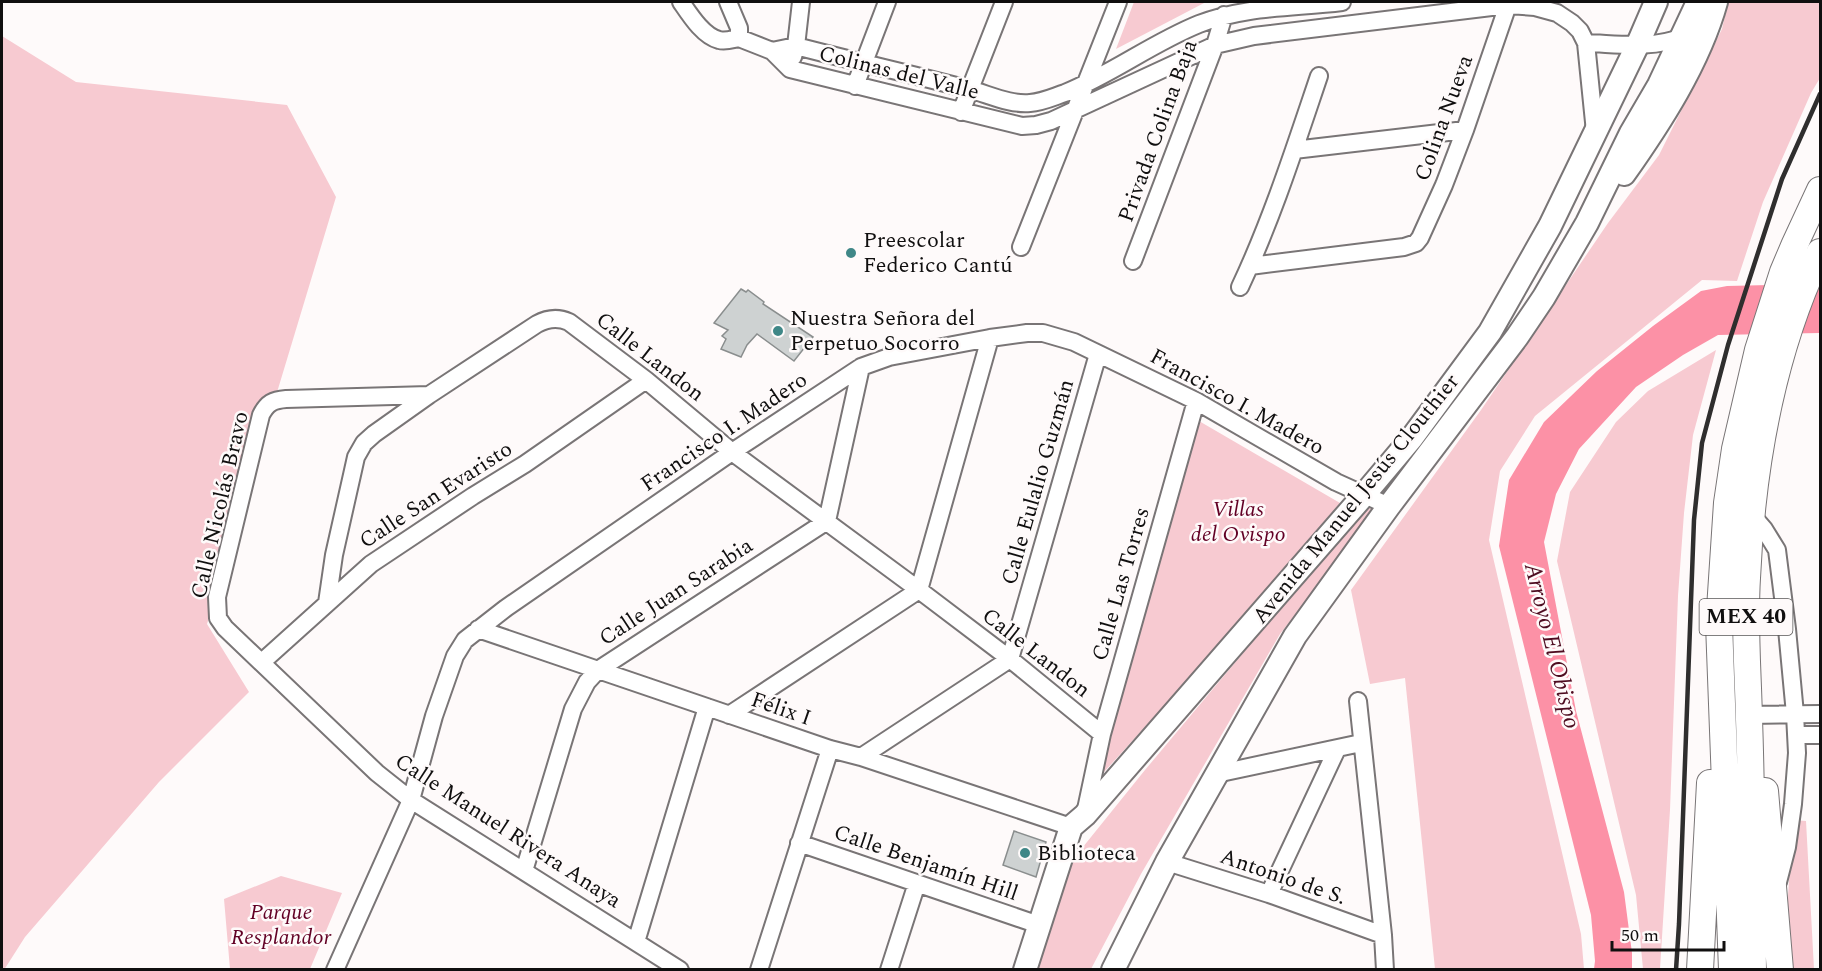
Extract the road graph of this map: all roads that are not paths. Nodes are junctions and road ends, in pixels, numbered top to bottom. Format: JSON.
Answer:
{"nodes":[{"id":1,"x":681,"y":2,"type":"edge"},
{"id":2,"x":728,"y":2,"type":"edge"},
{"id":3,"x":801,"y":2,"type":"edge"},
{"id":4,"x":886,"y":2,"type":"edge"},
{"id":5,"x":1004,"y":2,"type":"edge"},
{"id":6,"x":1118,"y":2,"type":"edge"},
{"id":7,"x":1342,"y":2,"type":"edge"},
{"id":8,"x":1656,"y":2,"type":"edge"},
{"id":9,"x":1698,"y":2,"type":"edge"},
{"id":10,"x":1716,"y":2,"type":"edge"},
{"id":11,"x":1508,"y":3,"type":"edge"},
{"id":12,"x":1224,"y":15,"type":"junction"},
{"id":13,"x":1683,"y":37,"type":"junction"},
{"id":14,"x":739,"y":38,"type":"junction"},
{"id":15,"x":1586,"y":43,"type":"junction"},
{"id":16,"x":1215,"y":45,"type":"junction"},
{"id":17,"x":796,"y":46,"type":"junction"},
{"id":18,"x":1637,"y":46,"type":"junction"},
{"id":19,"x":772,"y":51,"type":"junction"},
{"id":20,"x":863,"y":64,"type":"junction"},
{"id":21,"x":790,"y":69,"type":"junction"},
{"id":22,"x":1319,"y":76,"type":"dead end"},
{"id":23,"x":1084,"y":85,"type":"junction"},
{"id":24,"x":855,"y":86,"type":"junction"},
{"id":25,"x":970,"y":90,"type":"junction"},
{"id":26,"x":961,"y":112,"type":"junction"},
{"id":27,"x":1073,"y":112,"type":"junction"},
{"id":28,"x":1465,"y":130,"type":"junction"},
{"id":29,"x":1595,"y":132,"type":"junction"},
{"id":30,"x":1294,"y":150,"type":"junction"},
{"id":31,"x":1819,"y":196,"type":"edge"},
{"id":32,"x":1587,"y":223,"type":"junction"},
{"id":33,"x":1021,"y":247,"type":"dead end"},
{"id":34,"x":1821,"y":252,"type":"edge"},
{"id":35,"x":1133,"y":261,"type":"dead end"},
{"id":36,"x":1250,"y":266,"type":"junction"},
{"id":37,"x":1240,"y":287,"type":"dead end"},
{"id":38,"x":990,"y":338,"type":"junction"},
{"id":39,"x":1098,"y":354,"type":"junction"},
{"id":40,"x":1769,"y":354,"type":"junction"},
{"id":41,"x":861,"y":368,"type":"junction"},
{"id":42,"x":646,"y":380,"type":"junction"},
{"id":43,"x":429,"y":395,"type":"junction"},
{"id":44,"x":1196,"y":401,"type":"junction"},
{"id":45,"x":732,"y":452,"type":"junction"},
{"id":46,"x":1363,"y":496,"type":"junction"},
{"id":47,"x":1389,"y":506,"type":"junction"},
{"id":48,"x":1751,"y":514,"type":"junction"},
{"id":49,"x":827,"y":521,"type":"junction"},
{"id":50,"x":920,"y":590,"type":"junction"},
{"id":51,"x":327,"y":603,"type":"junction"},
{"id":52,"x":218,"y":618,"type":"joint"},
{"id":53,"x":478,"y":629,"type":"junction"},
{"id":54,"x":1010,"y":659,"type":"junction"},
{"id":55,"x":262,"y":662,"type":"junction"},
{"id":56,"x":598,"y":670,"type":"junction"},
{"id":57,"x":1722,"y":687,"type":"junction"},
{"id":58,"x":1358,"y":701,"type":"dead end"},
{"id":59,"x":707,"y":707,"type":"junction"},
{"id":60,"x":1795,"y":714,"type":"junction"},
{"id":61,"x":1821,"y":714,"type":"edge"},
{"id":62,"x":729,"y":715,"type":"junction"},
{"id":63,"x":1749,"y":717,"type":"junction"},
{"id":64,"x":1102,"y":734,"type":"junction"},
{"id":65,"x":1797,"y":735,"type":"junction"},
{"id":66,"x":1821,"y":735,"type":"edge"},
{"id":67,"x":1361,"y":743,"type":"junction"},
{"id":68,"x":830,"y":749,"type":"junction"},
{"id":69,"x":1337,"y":749,"type":"junction"},
{"id":70,"x":861,"y":757,"type":"junction"},
{"id":71,"x":1216,"y":774,"type":"junction"},
{"id":72,"x":1737,"y":785,"type":"junction"},
{"id":73,"x":411,"y":800,"type":"junction"},
{"id":74,"x":1078,"y":821,"type":"junction"},
{"id":75,"x":799,"y":843,"type":"junction"},
{"id":76,"x":1167,"y":862,"type":"junction"},
{"id":77,"x":524,"y":871,"type":"junction"},
{"id":78,"x":917,"y":883,"type":"junction"},
{"id":79,"x":1269,"y":894,"type":"junction"},
{"id":80,"x":1774,"y":897,"type":"junction"},
{"id":81,"x":1040,"y":925,"type":"junction"},
{"id":82,"x":1383,"y":935,"type":"junction"},
{"id":83,"x":636,"y":942,"type":"junction"},
{"id":84,"x":335,"y":969,"type":"edge"},
{"id":85,"x":680,"y":969,"type":"edge"},
{"id":86,"x":759,"y":969,"type":"edge"},
{"id":87,"x":890,"y":969,"type":"edge"},
{"id":88,"x":1025,"y":969,"type":"edge"},
{"id":89,"x":1113,"y":969,"type":"edge"},
{"id":90,"x":1385,"y":969,"type":"edge"},
{"id":91,"x":1700,"y":969,"type":"edge"},
{"id":92,"x":1732,"y":969,"type":"edge"},
{"id":93,"x":1753,"y":969,"type":"edge"},
{"id":94,"x":1780,"y":969,"type":"edge"}],
"edges":[{"from":1,"to":14,"type":"street"},
{"from":2,"to":14,"type":"street"},
{"from":3,"to":17,"type":"street"},
{"from":4,"to":20,"type":"street"},
{"from":5,"to":25,"type":"street"},
{"from":6,"to":23,"type":"street"},
{"from":7,"to":12,"type":"street","name":"Colinas del Valle"},
{"from":8,"to":18,"type":"street","name":"Avenida Manuel Jesús Clouthier"},
{"from":9,"to":13,"type":"street","name":"Avenida Manuel Jesús Clouthier"},
{"from":10,"to":32,"type":"street"},
{"from":11,"to":15,"type":"street","name":"Colinas del Valle"},
{"from":11,"to":16,"type":"street","name":"Colinas del Valle"},
{"from":11,"to":28,"type":"street","name":"Colina Nueva"},
{"from":12,"to":16,"type":"street","name":"Privada Colina Baja"},
{"from":12,"to":23,"type":"street","name":"Colinas del Valle"},
{"from":13,"to":18,"type":"street"},
{"from":13,"to":32,"type":"street","name":"Avenida Manuel Jesús Clouthier"},
{"from":14,"to":19,"type":"street"},
{"from":15,"to":18,"type":"street"},
{"from":15,"to":29,"type":"street"},
{"from":16,"to":27,"type":"street","name":"Colinas del Valle"},
{"from":16,"to":35,"type":"street","name":"Privada Colina Baja"},
{"from":17,"to":19,"type":"street","name":"Colinas del Valle"},
{"from":17,"to":20,"type":"street","name":"Colinas del Valle"},
{"from":17,"to":21,"type":"street"},
{"from":18,"to":29,"type":"street","name":"Avenida Manuel Jesús Clouthier"},
{"from":19,"to":21,"type":"street","name":"Colinas del Valle"},
{"from":20,"to":24,"type":"street"},
{"from":20,"to":25,"type":"street","name":"Colinas del Valle"},
{"from":21,"to":24,"type":"street","name":"Colinas del Valle"},
{"from":22,"to":30,"type":"street"},
{"from":23,"to":25,"type":"street","name":"Colinas del Valle"},
{"from":23,"to":27,"type":"street"},
{"from":24,"to":26,"type":"street","name":"Colinas del Valle"},
{"from":25,"to":26,"type":"street"},
{"from":26,"to":27,"type":"street","name":"Colinas del Valle"},
{"from":27,"to":33,"type":"street"},
{"from":28,"to":30,"type":"street"},
{"from":28,"to":36,"type":"street","name":"Colina Nueva"},
{"from":29,"to":46,"type":"street","name":"Avenida Manuel Jesús Clouthier"},
{"from":30,"to":36,"type":"street"},
{"from":31,"to":40,"type":"main road","number":"MEX 40"},
{"from":32,"to":47,"type":"street","name":"Avenida Manuel Jesús Clouthier"},
{"from":34,"to":40,"type":"main road","number":"MEX 40"},
{"from":36,"to":37,"type":"street"},
{"from":38,"to":39,"type":"street","name":"Francisco I. Madero"},
{"from":38,"to":41,"type":"street","name":"Francisco I. Madero"},
{"from":38,"to":50,"type":"street"},
{"from":39,"to":44,"type":"street","name":"Francisco I. Madero"},
{"from":39,"to":54,"type":"street","name":"Calle Eulalio Guzmán"},
{"from":40,"to":48,"type":"main road","number":"MEX 40"},
{"from":40,"to":57,"type":"main road","number":"MEX 40"},
{"from":41,"to":45,"type":"street","name":"Francisco I. Madero"},
{"from":41,"to":49,"type":"street"},
{"from":42,"to":43,"type":"street","name":"Calle Landon"},
{"from":42,"to":45,"type":"street","name":"Calle Landon"},
{"from":42,"to":51,"type":"street","name":"Calle San Evaristo"},
{"from":43,"to":51,"type":"street","name":"Calle Landon"},
{"from":43,"to":52,"type":"street","name":"Calle Nicolás Bravo"},
{"from":44,"to":46,"type":"street","name":"Francisco I. Madero"},
{"from":44,"to":64,"type":"street","name":"Calle Las Torres"},
{"from":45,"to":49,"type":"street","name":"Calle Landon"},
{"from":45,"to":53,"type":"street","name":"Francisco I. Madero"},
{"from":46,"to":47,"type":"street","name":"Francisco I. Madero"},
{"from":46,"to":74,"type":"street","name":"Avenida Manuel Jesús Clouthier"},
{"from":47,"to":71,"type":"street","name":"Avenida Manuel Jesús Clouthier"},
{"from":48,"to":60,"type":"street"},
{"from":48,"to":63,"type":"main road","number":"MEX 40"},
{"from":49,"to":50,"type":"street","name":"Calle Landon"},
{"from":49,"to":56,"type":"street","name":"Calle Juan Sarabia"},
{"from":50,"to":54,"type":"street","name":"Calle Landon"},
{"from":50,"to":62,"type":"street"},
{"from":51,"to":55,"type":"street","name":"Calle San Evaristo"},
{"from":52,"to":55,"type":"street","name":"Calle Manuel Rivera Anaya"},
{"from":53,"to":56,"type":"street","name":"Félix I"},
{"from":53,"to":73,"type":"street","name":"Francisco I. Madero"},
{"from":54,"to":64,"type":"street","name":"Calle Landon"},
{"from":54,"to":70,"type":"street"},
{"from":55,"to":73,"type":"street","name":"Calle Manuel Rivera Anaya"},
{"from":56,"to":59,"type":"street","name":"Félix I"},
{"from":56,"to":77,"type":"street","name":"Calle Juan Sarabia"},
{"from":57,"to":72,"type":"main road","number":"MEX 40"},
{"from":57,"to":91,"type":"main road"},
{"from":58,"to":67,"type":"street"},
{"from":59,"to":62,"type":"street","name":"Félix I"},
{"from":59,"to":83,"type":"street"},
{"from":60,"to":61,"type":"street"},
{"from":60,"to":63,"type":"street"},
{"from":60,"to":65,"type":"street"},
{"from":62,"to":68,"type":"street","name":"Félix I"},
{"from":63,"to":72,"type":"main road","number":"MEX 40"},
{"from":63,"to":80,"type":"main road"},
{"from":64,"to":74,"type":"street","name":"Calle Las Torres"},
{"from":65,"to":66,"type":"street"},
{"from":65,"to":80,"type":"street"},
{"from":67,"to":69,"type":"street"},
{"from":67,"to":82,"type":"street"},
{"from":68,"to":70,"type":"street","name":"Félix I"},
{"from":68,"to":75,"type":"street"},
{"from":69,"to":71,"type":"street"},
{"from":69,"to":79,"type":"street"},
{"from":70,"to":74,"type":"street","name":"Félix I"},
{"from":71,"to":76,"type":"street","name":"Avenida Manuel Jesús Clouthier"},
{"from":72,"to":92,"type":"main road","number":"MEX 40"},
{"from":72,"to":93,"type":"main road","number":"MEX 40"},
{"from":73,"to":77,"type":"street","name":"Calle Manuel Rivera Anaya"},
{"from":73,"to":84,"type":"street","name":"Francisco I. Madero"},
{"from":74,"to":81,"type":"street","name":"Avenida Manuel Jesús Clouthier"},
{"from":75,"to":78,"type":"street","name":"Calle Benjamín Hill"},
{"from":75,"to":86,"type":"street"},
{"from":76,"to":79,"type":"street","name":"Antonio de S."},
{"from":76,"to":89,"type":"street","name":"Avenida Manuel Jesús Clouthier"},
{"from":77,"to":83,"type":"street","name":"Calle Manuel Rivera Anaya"},
{"from":78,"to":81,"type":"street","name":"Calle Benjamín Hill"},
{"from":78,"to":87,"type":"street"},
{"from":79,"to":82,"type":"street","name":"Antonio de S."},
{"from":80,"to":94,"type":"main road"},
{"from":81,"to":88,"type":"street","name":"Avenida Manuel Jesús Clouthier"},
{"from":82,"to":90,"type":"street"},
{"from":83,"to":85,"type":"street","name":"Calle Manuel Rivera Anaya"}]}
